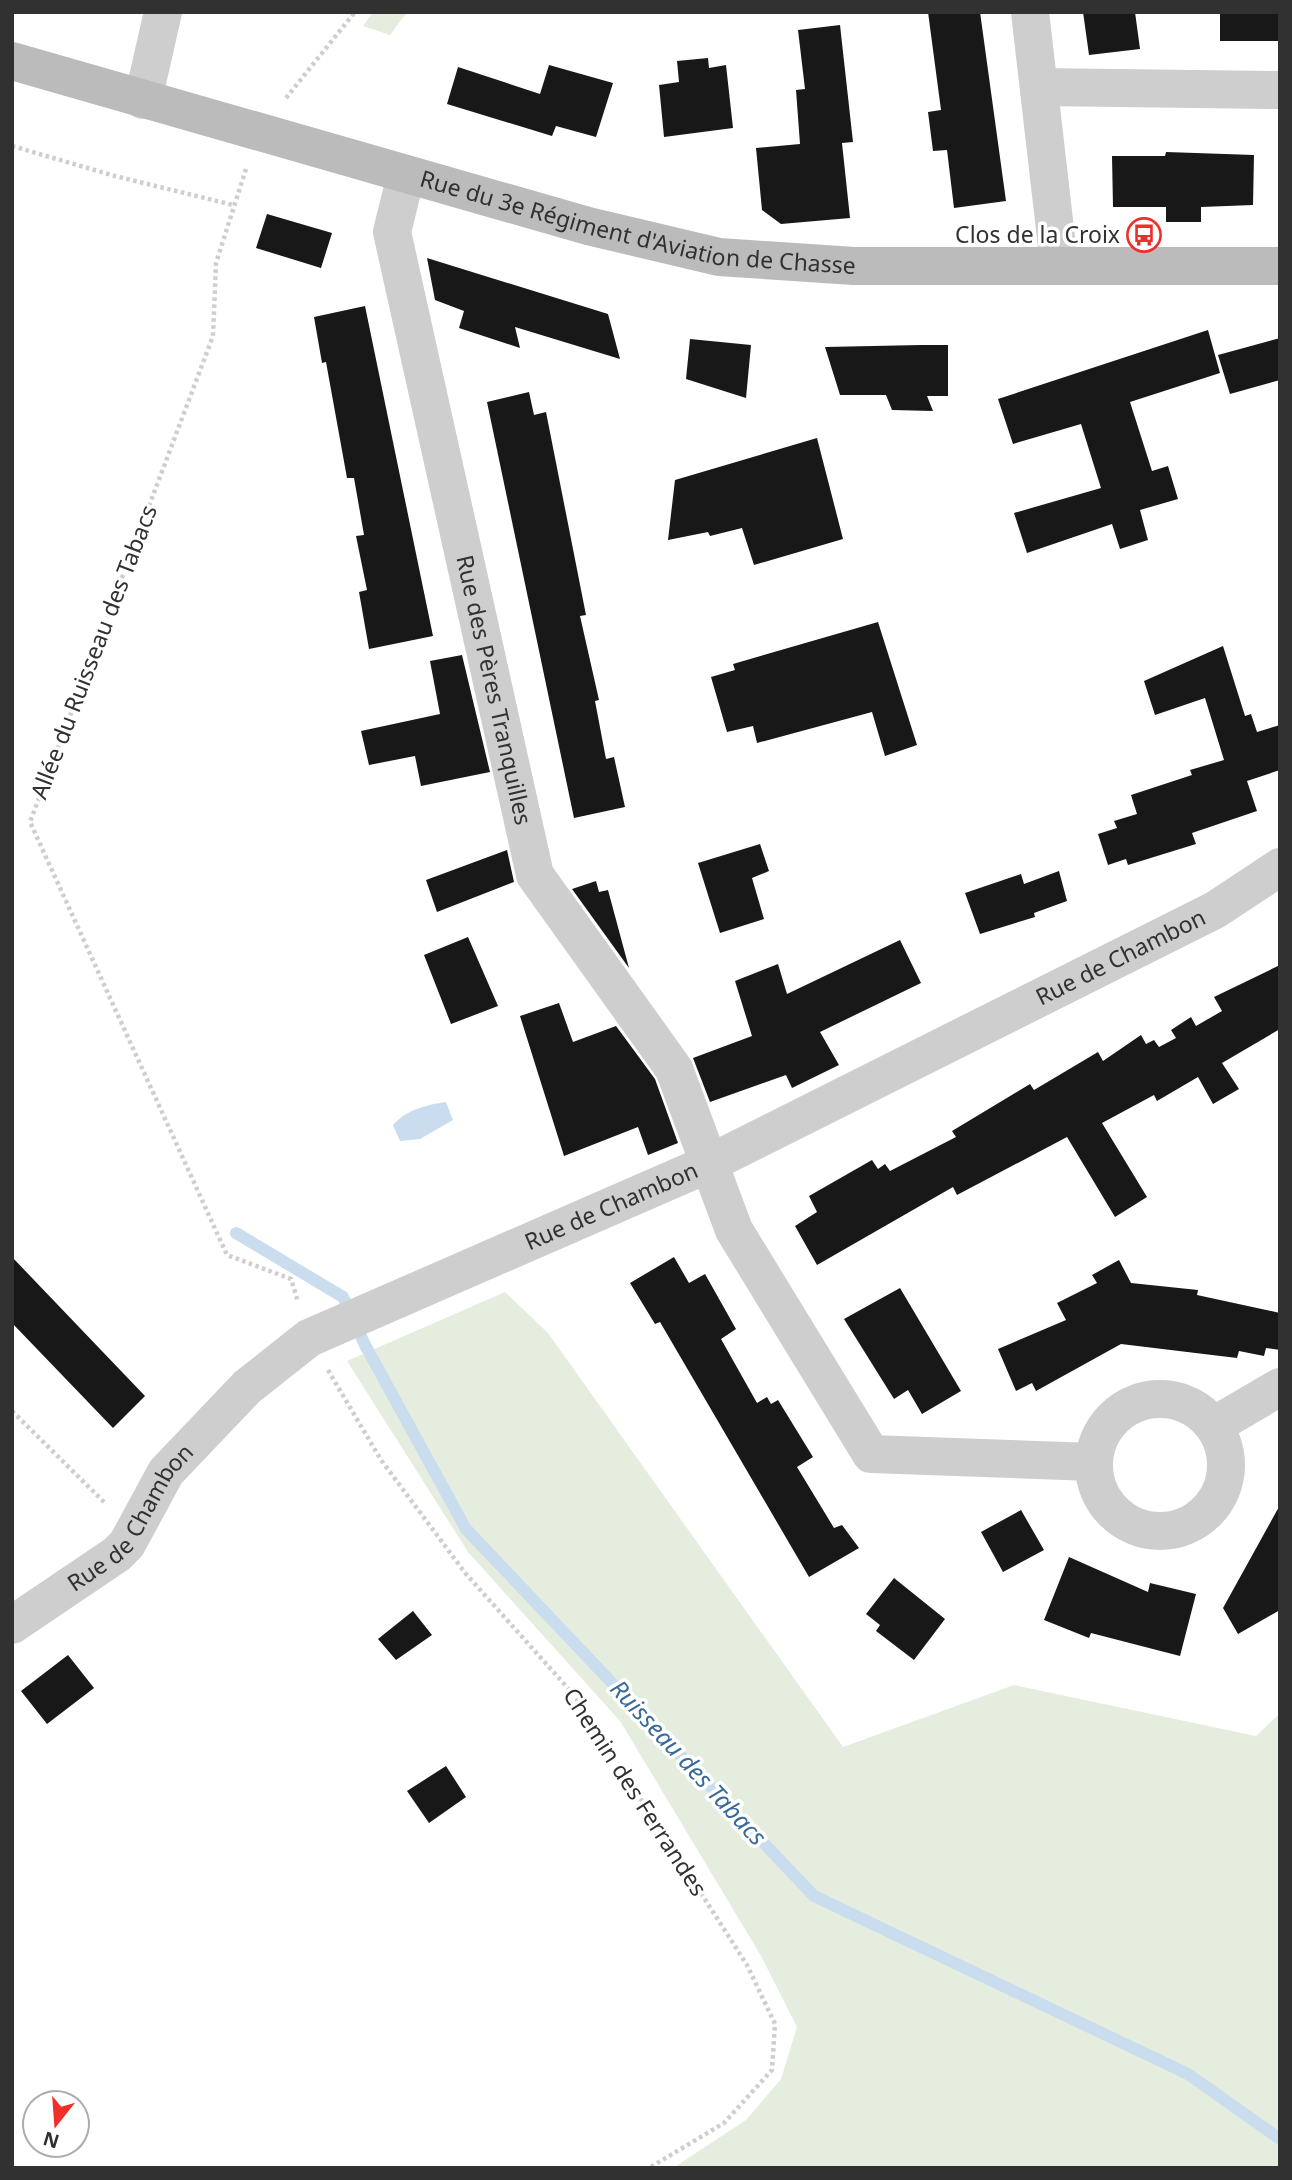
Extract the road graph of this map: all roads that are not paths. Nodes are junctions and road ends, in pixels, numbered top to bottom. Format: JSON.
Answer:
{"nodes":[{"id":1,"x":163,"y":12,"type":"edge"},
{"id":2,"x":1030,"y":12,"type":"edge"},
{"id":3,"x":12,"y":61,"type":"edge"},
{"id":4,"x":1040,"y":87,"type":"junction"},
{"id":5,"x":1280,"y":90,"type":"edge"},
{"id":6,"x":144,"y":100,"type":"junction"},
{"id":7,"x":407,"y":175,"type":"junction"},
{"id":8,"x":1059,"y":264,"type":"junction"},
{"id":9,"x":1280,"y":266,"type":"edge"},
{"id":10,"x":1280,"y":867,"type":"edge"},
{"id":11,"x":708,"y":1164,"type":"junction"},
{"id":12,"x":1280,"y":1387,"type":"edge"},
{"id":13,"x":1215,"y":1425,"type":"junction"},
{"id":14,"x":1093,"y":1462,"type":"junction"},
{"id":15,"x":12,"y":1625,"type":"edge"}],
"edges":[{"from":1,"to":6,"type":"street"},
{"from":2,"to":4,"type":"street"},
{"from":3,"to":6,"type":"main road","name":"Rue du 3e Régiment d'Aviation de Chasse"},
{"from":4,"to":5,"type":"street"},
{"from":4,"to":8,"type":"street"},
{"from":6,"to":7,"type":"main road","name":"Rue du 3e Régiment d'Aviation de Chasse"},
{"from":7,"to":8,"type":"main road","name":"Rue du 3e Régiment d'Aviation de Chasse"},
{"from":7,"to":11,"type":"street","name":"Rue des Pères Tranquilles"},
{"from":8,"to":9,"type":"main road","name":"Rue du 3e Régiment d'Aviation de Chasse"},
{"from":10,"to":11,"type":"street","name":"Rue de Chambon"},
{"from":11,"to":14,"type":"street","name":"Rue des Pères Tranquilles"},
{"from":11,"to":15,"type":"street","name":"Rue de Chambon"},
{"from":12,"to":13,"type":"street"},
{"from":13,"to":14,"type":"street"},
{"from":13,"to":14,"type":"street"}]}
